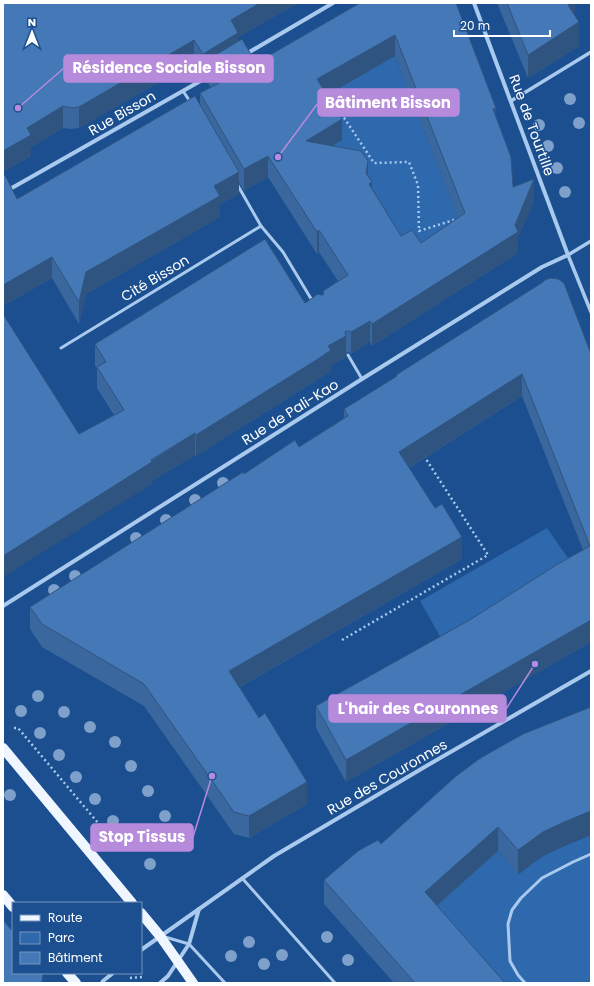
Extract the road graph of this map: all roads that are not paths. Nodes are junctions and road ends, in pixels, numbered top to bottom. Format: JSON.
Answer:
{"nodes":[{"id":1,"x":333,"y":3,"type":"edge"},
{"id":2,"x":474,"y":3,"type":"edge"},
{"id":3,"x":591,"y":52,"type":"edge"},
{"id":4,"x":245,"y":55,"type":"edge"},
{"id":5,"x":217,"y":71,"type":"edge"},
{"id":6,"x":183,"y":91,"type":"junction"},
{"id":7,"x":511,"y":101,"type":"junction"},
{"id":8,"x":193,"y":108,"type":"edge"},
{"id":9,"x":235,"y":181,"type":"edge"},
{"id":10,"x":3,"y":193,"type":"edge"},
{"id":11,"x":261,"y":226,"type":"junction"},
{"id":12,"x":591,"y":241,"type":"edge"},
{"id":13,"x":568,"y":255,"type":"junction"},
{"id":14,"x":317,"y":308,"type":"edge"},
{"id":15,"x":591,"y":312,"type":"edge"},
{"id":16,"x":61,"y":348,"type":"dead end"},
{"id":17,"x":348,"y":355,"type":"edge"},
{"id":18,"x":362,"y":379,"type":"junction"},
{"id":19,"x":3,"y":606,"type":"edge"},
{"id":20,"x":591,"y":671,"type":"edge"},
{"id":21,"x":3,"y":748,"type":"edge"},
{"id":22,"x":591,"y":854,"type":"edge"},
{"id":23,"x":242,"y":878,"type":"junction"},
{"id":24,"x":3,"y":895,"type":"edge"},
{"id":25,"x":131,"y":902,"type":"edge"},
{"id":26,"x":12,"y":906,"type":"edge"},
{"id":27,"x":198,"y":909,"type":"junction"},
{"id":28,"x":142,"y":914,"type":"edge"},
{"id":29,"x":160,"y":936,"type":"junction"},
{"id":30,"x":189,"y":944,"type":"junction"},
{"id":31,"x":142,"y":949,"type":"edge"},
{"id":32,"x":177,"y":962,"type":"junction"},
{"id":33,"x":68,"y":974,"type":"edge"},
{"id":34,"x":112,"y":974,"type":"edge"},
{"id":35,"x":76,"y":983,"type":"edge"},
{"id":36,"x":102,"y":983,"type":"edge"},
{"id":37,"x":160,"y":983,"type":"edge"},
{"id":38,"x":193,"y":983,"type":"edge"},
{"id":39,"x":225,"y":983,"type":"edge"},
{"id":40,"x":335,"y":983,"type":"edge"},
{"id":41,"x":525,"y":983,"type":"edge"}],
"edges":[{"from":1,"to":4,"type":"street"},
{"from":2,"to":7,"type":"street","name":"Rue de Tourtille"},
{"from":3,"to":7,"type":"street"},
{"from":5,"to":6,"type":"street","name":"Rue Bisson"},
{"from":6,"to":8,"type":"lane"},
{"from":6,"to":10,"type":"street","name":"Rue Bisson"},
{"from":7,"to":13,"type":"street","name":"Rue de Tourtille"},
{"from":9,"to":11,"type":"lane"},
{"from":11,"to":14,"type":"lane"},
{"from":11,"to":16,"type":"lane","name":"Cité Bisson"},
{"from":12,"to":13,"type":"street","name":"Rue de Pali-Kao"},
{"from":13,"to":15,"type":"street"},
{"from":13,"to":18,"type":"street","name":"Rue de Pali-Kao"},
{"from":17,"to":18,"type":"lane"},
{"from":18,"to":19,"type":"street","name":"Rue de Pali-Kao"},
{"from":20,"to":23,"type":"street","name":"Rue des Couronnes"},
{"from":21,"to":25,"type":"main road"},
{"from":22,"to":41,"type":"lane"},
{"from":23,"to":27,"type":"street","name":"Rue des Couronnes"},
{"from":23,"to":40,"type":"lane"},
{"from":24,"to":26,"type":"main road"},
{"from":27,"to":29,"type":"street","name":"Rue des Couronnes"},
{"from":27,"to":30,"type":"street"},
{"from":28,"to":29,"type":"main road"},
{"from":29,"to":30,"type":"lane"},
{"from":29,"to":31,"type":"street","name":"Rue des Couronnes"},
{"from":29,"to":32,"type":"main road"},
{"from":30,"to":32,"type":"street"},
{"from":30,"to":39,"type":"lane"},
{"from":32,"to":37,"type":"street"},
{"from":32,"to":38,"type":"main road"},
{"from":33,"to":35,"type":"main road"},
{"from":34,"to":36,"type":"street"}]}
